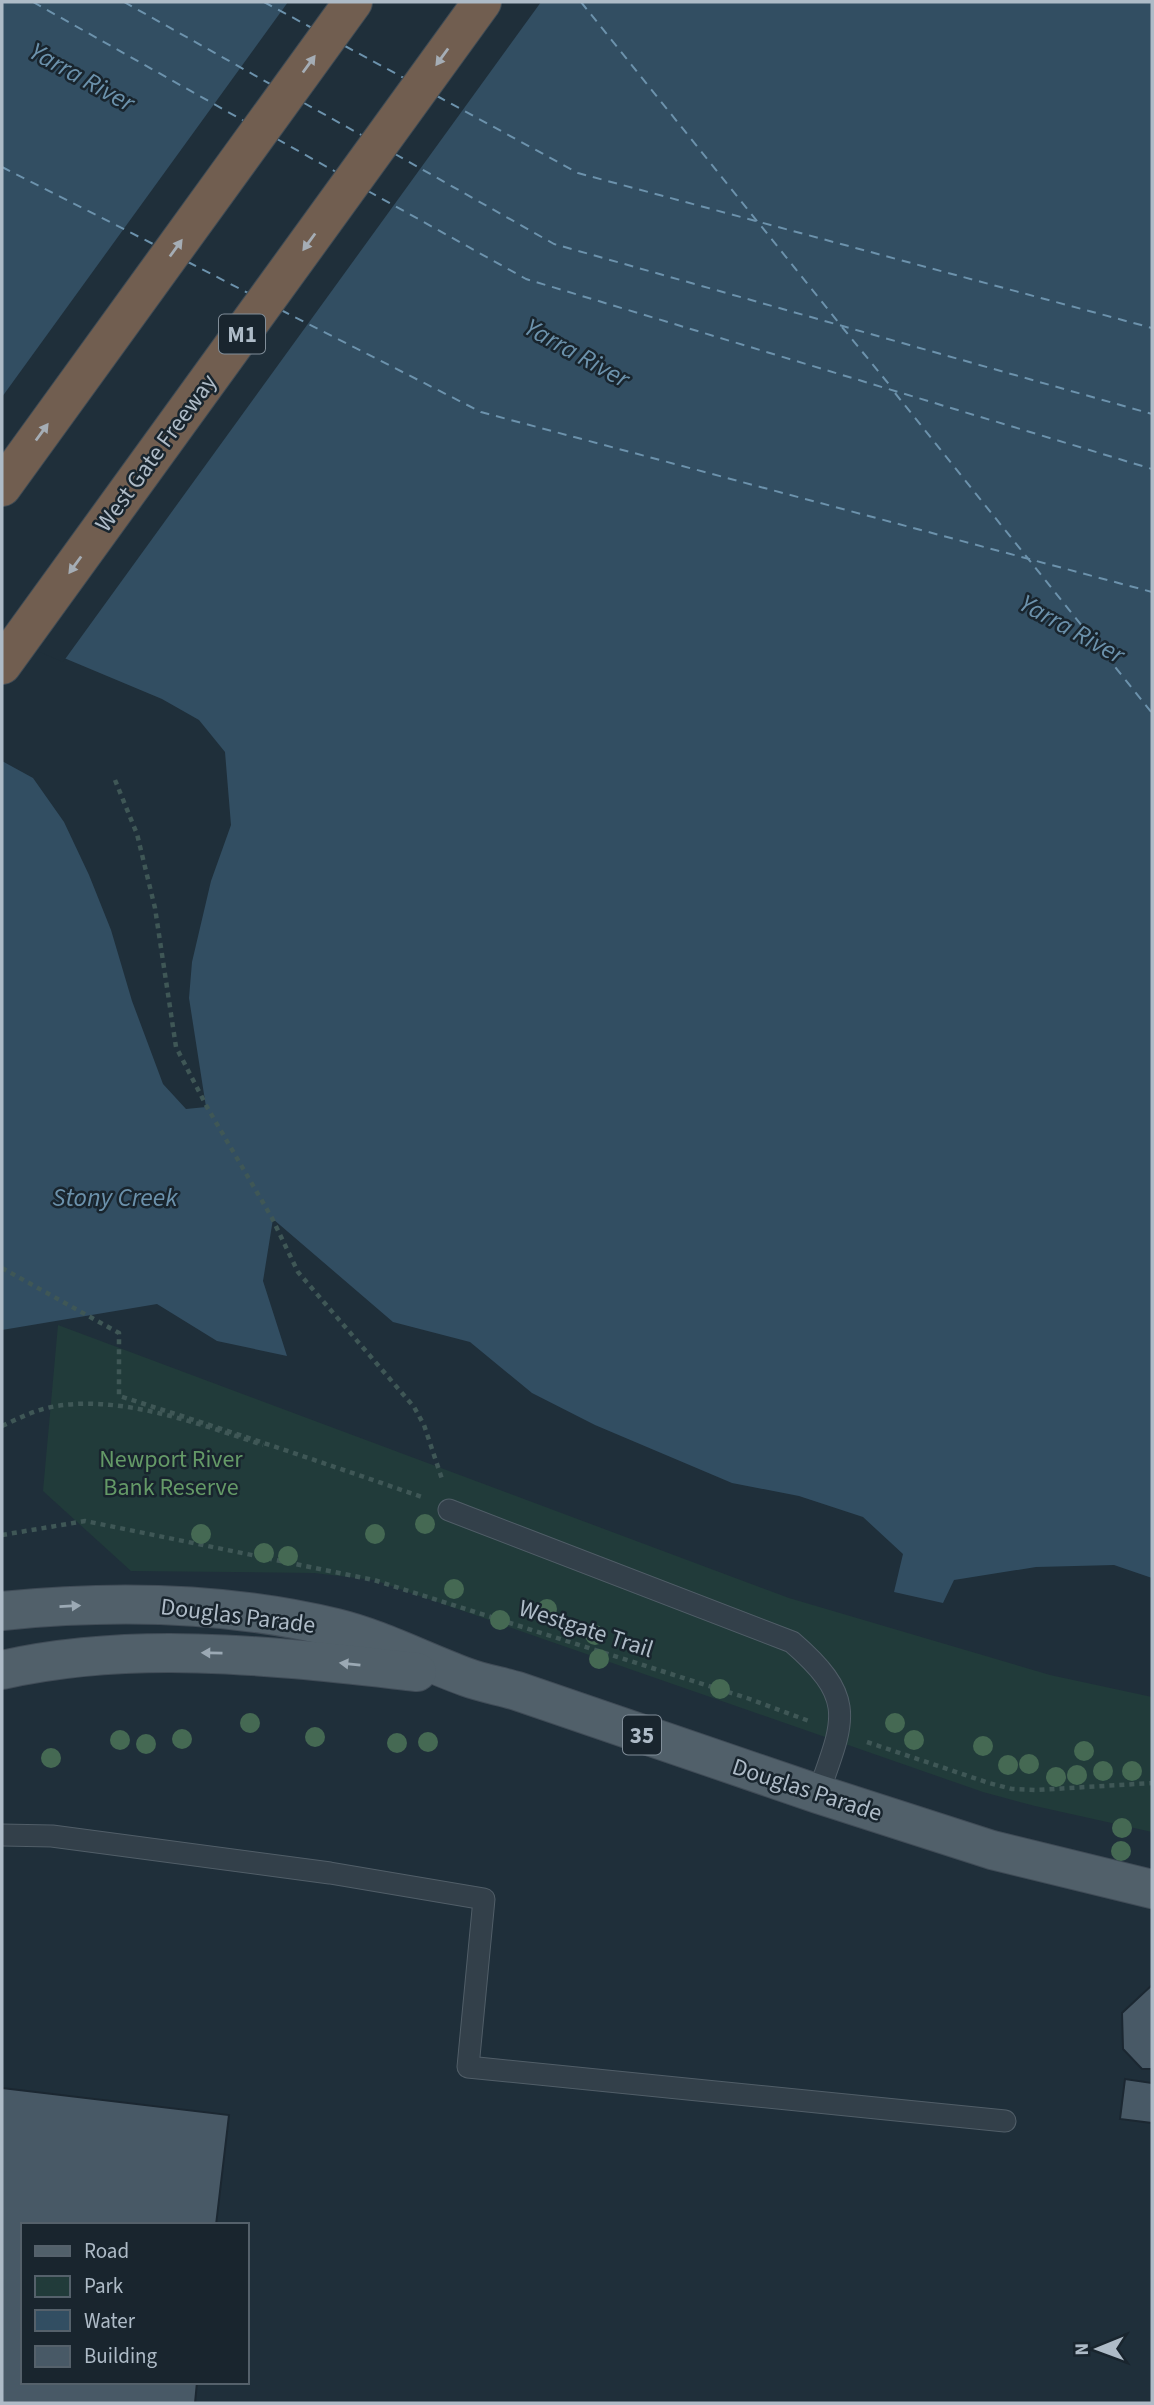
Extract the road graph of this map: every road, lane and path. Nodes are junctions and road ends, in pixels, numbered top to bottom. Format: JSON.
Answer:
{"nodes":[{"id":1,"x":353,"y":2,"type":"edge"},
{"id":2,"x":482,"y":2,"type":"edge"},
{"id":3,"x":2,"y":487,"type":"edge"},
{"id":4,"x":2,"y":665,"type":"edge"},
{"id":5,"x":115,"y":779,"type":"dead end"},
{"id":6,"x":2,"y":1268,"type":"edge"},
{"id":7,"x":119,"y":1333,"type":"dead end"},
{"id":8,"x":2,"y":1426,"type":"edge"},
{"id":9,"x":439,"y":1467,"type":"dead end"},
{"id":10,"x":449,"y":1510,"type":"joint"},
{"id":11,"x":2,"y":1535,"type":"edge"},
{"id":12,"x":2,"y":1611,"type":"edge"},
{"id":13,"x":2,"y":1670,"type":"edge"},
{"id":14,"x":466,"y":1677,"type":"junction"},
{"id":15,"x":839,"y":1732,"type":"junction"},
{"id":16,"x":1152,"y":1783,"type":"edge"},
{"id":17,"x":818,"y":1794,"type":"junction"},
{"id":18,"x":2,"y":1835,"type":"edge"},
{"id":19,"x":1152,"y":1889,"type":"edge"},
{"id":20,"x":1005,"y":2122,"type":"dead end"}],
"edges":[{"from":3,"to":1,"type":"highway","one_way":true},
{"from":2,"to":4,"type":"highway","name":"West Gate Freeway","number":"M1","one_way":true},
{"from":5,"to":9,"type":"path"},
{"from":6,"to":7,"type":"path"},
{"from":8,"to":10,"type":"path"},
{"from":10,"to":15,"type":"lane"},
{"from":11,"to":15,"type":"path","name":"Westgate Trail"},
{"from":12,"to":14,"type":"main road","name":"Douglas Parade","number":"35","one_way":true},
{"from":14,"to":13,"type":"main road","name":"Douglas Parade","number":"35","one_way":true},
{"from":14,"to":17,"type":"main road","name":"Douglas Parade","number":"35"},
{"from":15,"to":16,"type":"path","name":"Westgate Trail"},
{"from":15,"to":17,"type":"lane"},
{"from":17,"to":19,"type":"main road","name":"Douglas Parade","number":"35"},
{"from":18,"to":20,"type":"lane"}]}
